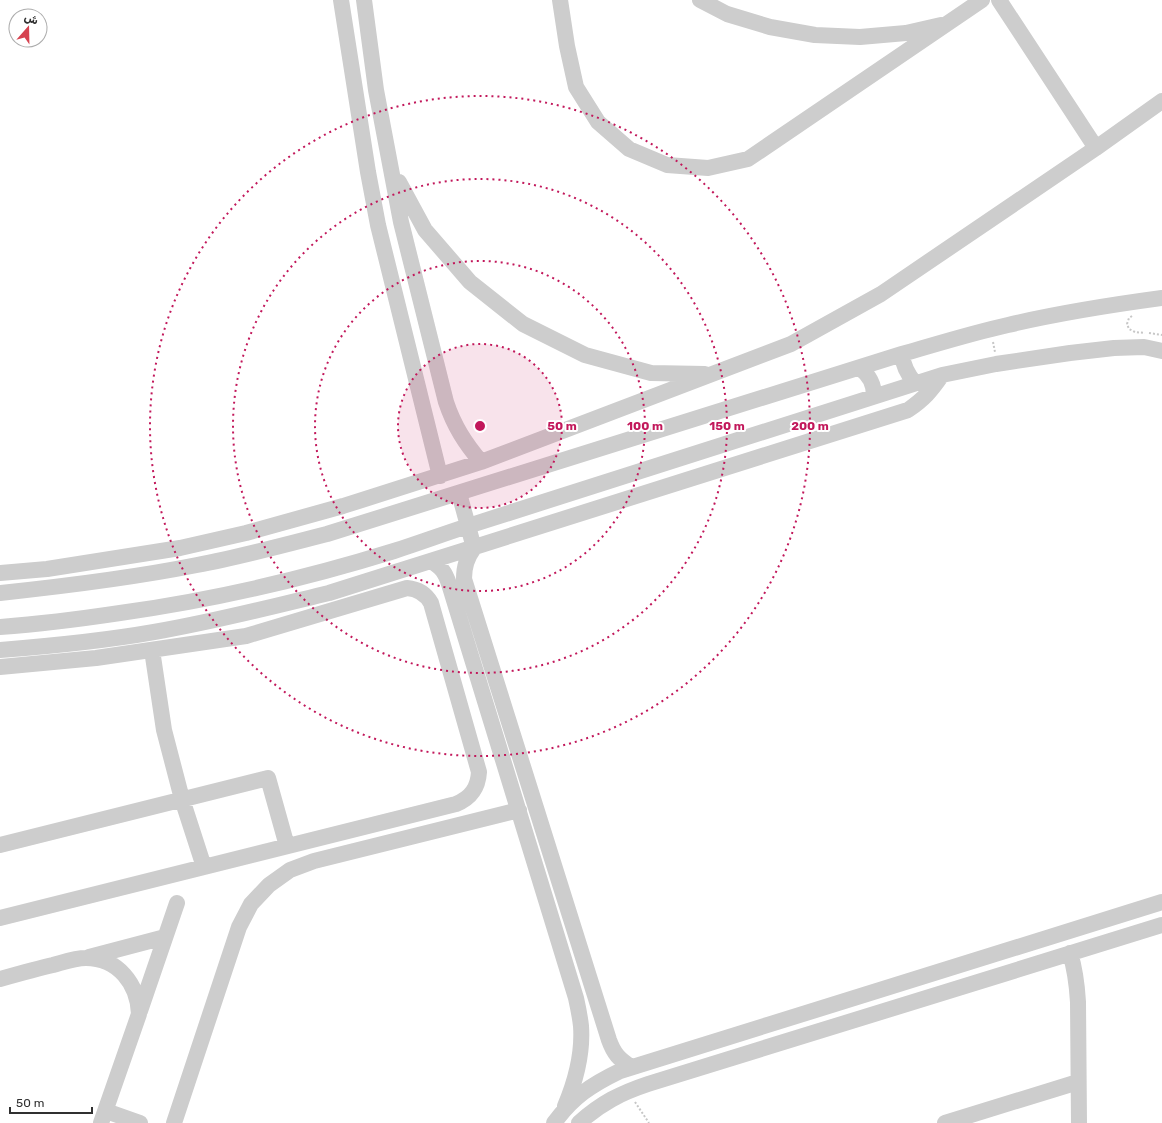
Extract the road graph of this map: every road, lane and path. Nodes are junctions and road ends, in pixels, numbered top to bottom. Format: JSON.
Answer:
{"nodes":[{"id":1,"x":341,"y":0,"type":"edge"},
{"id":2,"x":364,"y":0,"type":"edge"},
{"id":3,"x":560,"y":0,"type":"edge"},
{"id":4,"x":700,"y":0,"type":"edge"},
{"id":5,"x":982,"y":0,"type":"edge"},
{"id":6,"x":999,"y":0,"type":"edge"},
{"id":7,"x":950,"y":22,"type":"junction"},
{"id":8,"x":1162,"y":101,"type":"edge"},
{"id":9,"x":1096,"y":148,"type":"junction"},
{"id":10,"x":392,"y":170,"type":"junction"},
{"id":11,"x":1162,"y":298,"type":"edge"},
{"id":12,"x":1134,"y":316,"type":"dead end"},
{"id":13,"x":992,"y":329,"type":"junction"},
{"id":14,"x":1162,"y":335,"type":"edge"},
{"id":15,"x":1162,"y":351,"type":"edge"},
{"id":16,"x":902,"y":354,"type":"junction"},
{"id":17,"x":996,"y":364,"type":"junction"},
{"id":18,"x":860,"y":368,"type":"junction"},
{"id":19,"x":713,"y":374,"type":"junction"},
{"id":20,"x":942,"y":375,"type":"junction"},
{"id":21,"x":915,"y":383,"type":"junction"},
{"id":22,"x":874,"y":396,"type":"junction"},
{"id":23,"x":481,"y":462,"type":"junction"},
{"id":24,"x":440,"y":476,"type":"junction"},
{"id":25,"x":459,"y":493,"type":"junction"},
{"id":26,"x":468,"y":526,"type":"junction"},
{"id":27,"x":474,"y":548,"type":"junction"},
{"id":28,"x":430,"y":561,"type":"junction"},
{"id":29,"x":0,"y":573,"type":"edge"},
{"id":30,"x":0,"y":593,"type":"edge"},
{"id":31,"x":0,"y":627,"type":"edge"},
{"id":32,"x":0,"y":650,"type":"edge"},
{"id":33,"x":152,"y":650,"type":"junction"},
{"id":34,"x":0,"y":668,"type":"edge"},
{"id":35,"x":182,"y":799,"type":"junction"},
{"id":36,"x":519,"y":810,"type":"junction"},
{"id":37,"x":0,"y":845,"type":"edge"},
{"id":38,"x":287,"y":846,"type":"junction"},
{"id":39,"x":204,"y":867,"type":"junction"},
{"id":40,"x":1162,"y":902,"type":"edge"},
{"id":41,"x":177,"y":903,"type":"dead end"},
{"id":42,"x":0,"y":918,"type":"edge"},
{"id":43,"x":1162,"y":925,"type":"edge"},
{"id":44,"x":165,"y":937,"type":"junction"},
{"id":45,"x":1070,"y":953,"type":"junction"},
{"id":46,"x":86,"y":958,"type":"junction"},
{"id":47,"x":0,"y":979,"type":"edge"},
{"id":48,"x":139,"y":1014,"type":"junction"},
{"id":49,"x":631,"y":1067,"type":"junction"},
{"id":50,"x":1078,"y":1082,"type":"junction"},
{"id":51,"x":627,"y":1091,"type":"junction"},
{"id":52,"x":104,"y":1117,"type":"edge"},
{"id":53,"x":559,"y":1117,"type":"edge"},
{"id":54,"x":140,"y":1123,"type":"edge"},
{"id":55,"x":174,"y":1123,"type":"edge"},
{"id":56,"x":579,"y":1123,"type":"edge"},
{"id":57,"x":649,"y":1123,"type":"edge"},
{"id":58,"x":947,"y":1123,"type":"edge"},
{"id":59,"x":1079,"y":1123,"type":"edge"}],
"edges":[{"from":1,"to":24,"type":"street"},
{"from":2,"to":10,"type":"street"},
{"from":3,"to":7,"type":"street"},
{"from":4,"to":7,"type":"street"},
{"from":5,"to":7,"type":"street"},
{"from":6,"to":9,"type":"street"},
{"from":8,"to":9,"type":"street"},
{"from":9,"to":19,"type":"street"},
{"from":10,"to":19,"type":"street"},
{"from":10,"to":23,"type":"street"},
{"from":11,"to":13,"type":"street"},
{"from":12,"to":14,"type":"path"},
{"from":13,"to":16,"type":"street"},
{"from":13,"to":17,"type":"path"},
{"from":15,"to":17,"type":"street"},
{"from":16,"to":18,"type":"street"},
{"from":16,"to":21,"type":"street"},
{"from":17,"to":20,"type":"street"},
{"from":18,"to":22,"type":"street"},
{"from":18,"to":25,"type":"street"},
{"from":19,"to":23,"type":"street"},
{"from":20,"to":21,"type":"street"},
{"from":20,"to":27,"type":"street"},
{"from":21,"to":22,"type":"street"},
{"from":22,"to":26,"type":"street"},
{"from":23,"to":24,"type":"street"},
{"from":24,"to":29,"type":"street"},
{"from":25,"to":26,"type":"street"},
{"from":25,"to":30,"type":"street"},
{"from":26,"to":27,"type":"street"},
{"from":26,"to":31,"type":"street"},
{"from":27,"to":28,"type":"street"},
{"from":27,"to":49,"type":"street"},
{"from":28,"to":32,"type":"street"},
{"from":28,"to":36,"type":"street"},
{"from":33,"to":34,"type":"street"},
{"from":33,"to":35,"type":"street"},
{"from":33,"to":38,"type":"street"},
{"from":35,"to":37,"type":"street"},
{"from":35,"to":38,"type":"street"},
{"from":35,"to":39,"type":"street"},
{"from":36,"to":53,"type":"street"},
{"from":36,"to":55,"type":"street"},
{"from":38,"to":39,"type":"street"},
{"from":39,"to":42,"type":"street"},
{"from":40,"to":49,"type":"street"},
{"from":41,"to":44,"type":"street"},
{"from":43,"to":45,"type":"street"},
{"from":44,"to":46,"type":"street"},
{"from":44,"to":48,"type":"street"},
{"from":45,"to":50,"type":"street"},
{"from":45,"to":51,"type":"street"},
{"from":46,"to":47,"type":"street"},
{"from":46,"to":48,"type":"street"},
{"from":48,"to":52,"type":"street"},
{"from":49,"to":53,"type":"street"},
{"from":50,"to":58,"type":"street"},
{"from":50,"to":59,"type":"street"},
{"from":51,"to":56,"type":"street"},
{"from":51,"to":57,"type":"path"},
{"from":52,"to":54,"type":"street"}]}
